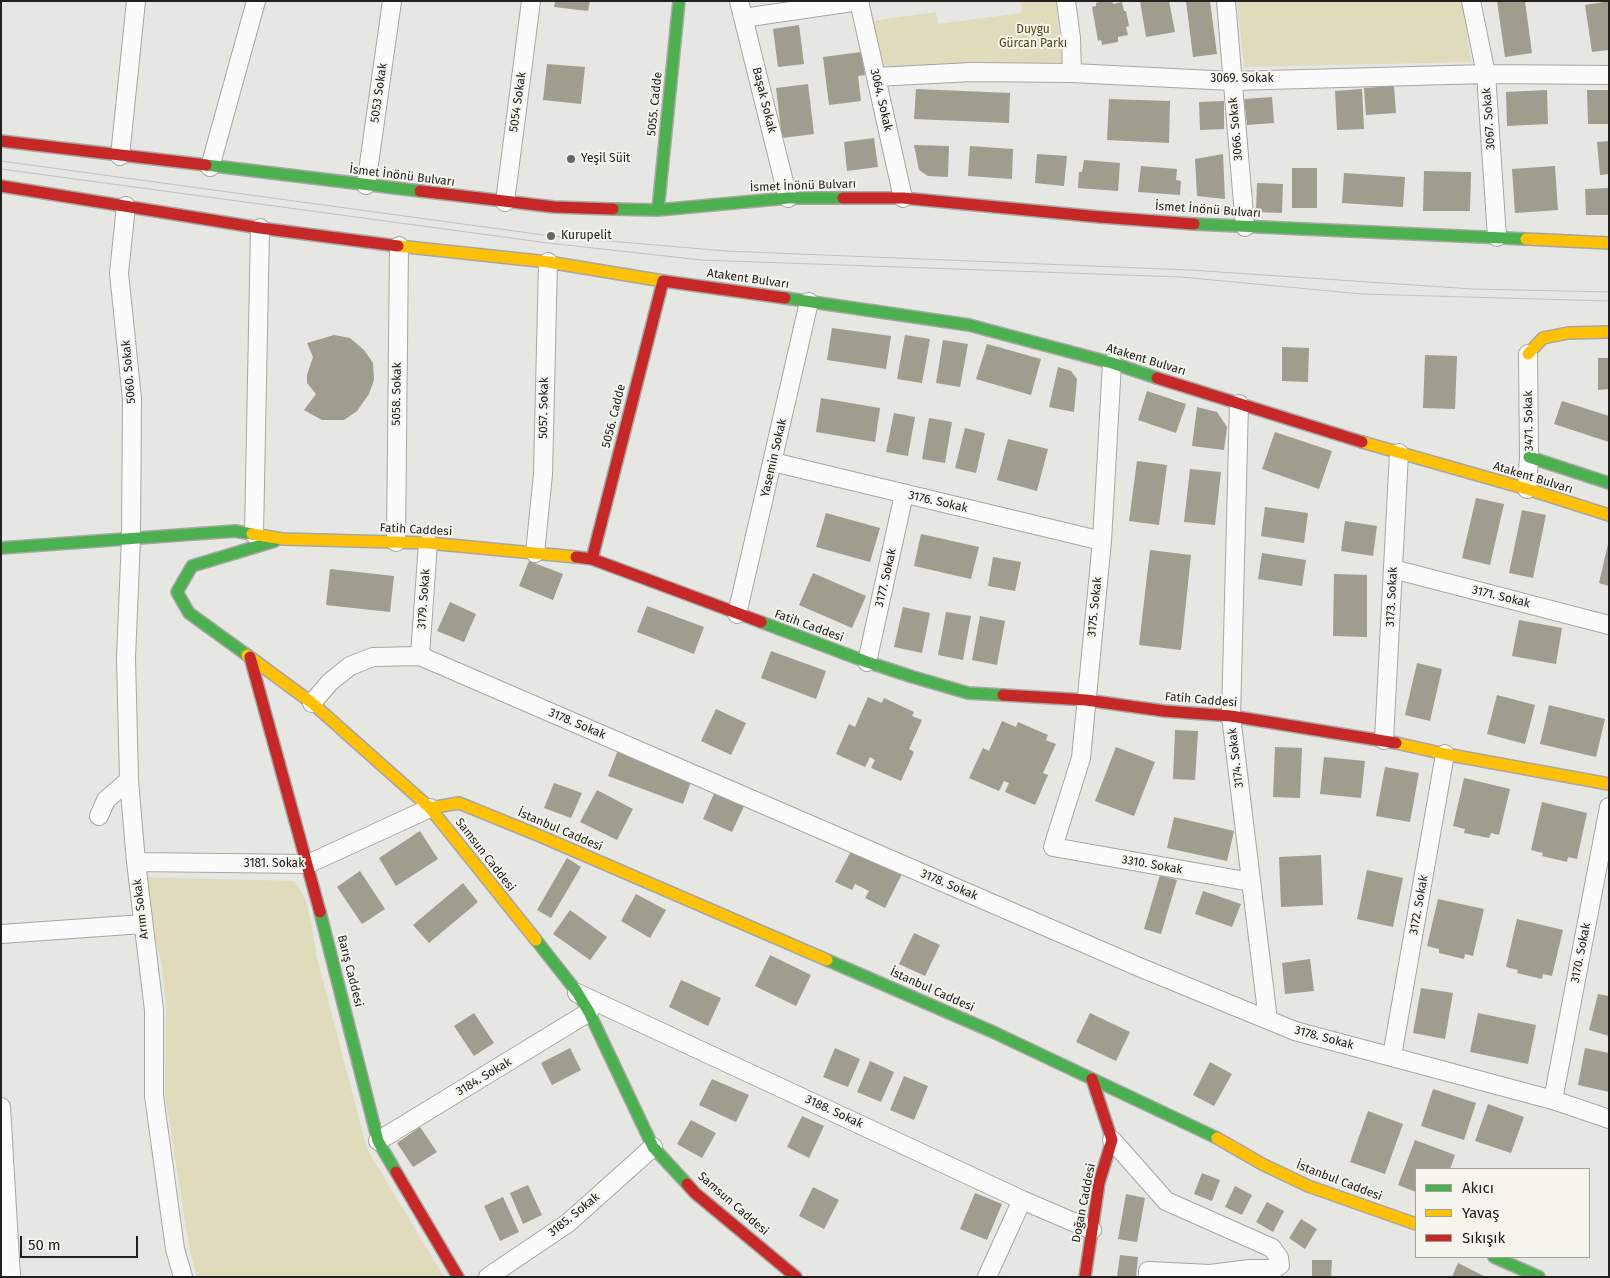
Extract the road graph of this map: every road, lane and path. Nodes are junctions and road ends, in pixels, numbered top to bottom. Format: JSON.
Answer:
{"nodes":[{"id":1,"x":136,"y":1,"type":"edge"},
{"id":2,"x":256,"y":1,"type":"edge"},
{"id":3,"x":392,"y":1,"type":"edge"},
{"id":4,"x":531,"y":1,"type":"edge"},
{"id":5,"x":679,"y":1,"type":"edge"},
{"id":6,"x":738,"y":1,"type":"edge"},
{"id":7,"x":859,"y":1,"type":"edge"},
{"id":8,"x":1066,"y":1,"type":"edge"},
{"id":9,"x":1226,"y":1,"type":"edge"},
{"id":10,"x":1471,"y":1,"type":"edge"},
{"id":11,"x":743,"y":18,"type":"junction"},
{"id":12,"x":1072,"y":73,"type":"junction"},
{"id":13,"x":1486,"y":74,"type":"junction"},
{"id":14,"x":1609,"y":75,"type":"edge"},
{"id":15,"x":876,"y":77,"type":"junction"},
{"id":16,"x":1232,"y":81,"type":"junction"},
{"id":17,"x":1,"y":140,"type":"edge"},
{"id":18,"x":120,"y":156,"type":"junction"},
{"id":19,"x":210,"y":167,"type":"junction"},
{"id":20,"x":366,"y":185,"type":"junction"},
{"id":21,"x":1,"y":186,"type":"edge"},
{"id":22,"x":788,"y":198,"type":"junction"},
{"id":23,"x":903,"y":198,"type":"junction"},
{"id":24,"x":505,"y":202,"type":"junction"},
{"id":25,"x":126,"y":206,"type":"junction"},
{"id":26,"x":658,"y":210,"type":"junction"},
{"id":27,"x":1245,"y":227,"type":"junction"},
{"id":28,"x":260,"y":228,"type":"junction"},
{"id":29,"x":1497,"y":237,"type":"junction"},
{"id":30,"x":1609,"y":244,"type":"edge"},
{"id":31,"x":399,"y":246,"type":"junction"},
{"id":32,"x":548,"y":262,"type":"junction"},
{"id":33,"x":663,"y":281,"type":"junction"},
{"id":34,"x":809,"y":302,"type":"junction"},
{"id":35,"x":1609,"y":332,"type":"edge"},
{"id":36,"x":1528,"y":354,"type":"joint"},
{"id":37,"x":1112,"y":363,"type":"junction"},
{"id":38,"x":1239,"y":404,"type":"junction"},
{"id":39,"x":1399,"y":453,"type":"junction"},
{"id":40,"x":1529,"y":457,"type":"junction"},
{"id":41,"x":773,"y":462,"type":"junction"},
{"id":42,"x":1609,"y":483,"type":"edge"},
{"id":43,"x":1527,"y":489,"type":"junction"},
{"id":44,"x":904,"y":494,"type":"junction"},
{"id":45,"x":1609,"y":516,"type":"edge"},
{"id":46,"x":254,"y":534,"type":"junction"},
{"id":47,"x":130,"y":538,"type":"junction"},
{"id":48,"x":283,"y":539,"type":"junction"},
{"id":49,"x":1102,"y":541,"type":"junction"},
{"id":50,"x":396,"y":542,"type":"junction"},
{"id":51,"x":428,"y":543,"type":"junction"},
{"id":52,"x":1,"y":548,"type":"edge"},
{"id":53,"x":535,"y":553,"type":"junction"},
{"id":54,"x":592,"y":558,"type":"junction"},
{"id":55,"x":1393,"y":569,"type":"junction"},
{"id":56,"x":737,"y":614,"type":"junction"},
{"id":57,"x":1609,"y":625,"type":"edge"},
{"id":58,"x":420,"y":656,"type":"junction"},
{"id":59,"x":250,"y":658,"type":"junction"},
{"id":60,"x":867,"y":662,"type":"junction"},
{"id":61,"x":1086,"y":700,"type":"junction"},
{"id":62,"x":312,"y":703,"type":"junction"},
{"id":63,"x":1231,"y":716,"type":"junction"},
{"id":64,"x":1384,"y":740,"type":"junction"},
{"id":65,"x":1445,"y":754,"type":"junction"},
{"id":66,"x":129,"y":780,"type":"junction"},
{"id":67,"x":1609,"y":784,"type":"edge"},
{"id":68,"x":1609,"y":807,"type":"edge"},
{"id":69,"x":430,"y":808,"type":"junction"},
{"id":70,"x":99,"y":816,"type":"dead end"},
{"id":71,"x":1053,"y":847,"type":"joint"},
{"id":72,"x":136,"y":862,"type":"junction"},
{"id":73,"x":308,"y":864,"type":"junction"},
{"id":74,"x":1251,"y":882,"type":"junction"},
{"id":75,"x":143,"y":924,"type":"junction"},
{"id":76,"x":1,"y":934,"type":"edge"},
{"id":77,"x":577,"y":992,"type":"junction"},
{"id":78,"x":589,"y":1012,"type":"junction"},
{"id":79,"x":1268,"y":1020,"type":"junction"},
{"id":80,"x":1392,"y":1056,"type":"junction"},
{"id":81,"x":1092,"y":1079,"type":"junction"},
{"id":82,"x":1553,"y":1100,"type":"junction"},
{"id":83,"x":1,"y":1106,"type":"edge"},
{"id":84,"x":1609,"y":1119,"type":"edge"},
{"id":85,"x":1112,"y":1140,"type":"junction"},
{"id":86,"x":378,"y":1141,"type":"junction"},
{"id":87,"x":653,"y":1147,"type":"junction"},
{"id":88,"x":1022,"y":1200,"type":"junction"},
{"id":89,"x":1415,"y":1224,"type":"edge"},
{"id":90,"x":1092,"y":1230,"type":"junction"},
{"id":91,"x":1496,"y":1258,"type":"edge"},
{"id":92,"x":1250,"y":1273,"type":"edge"},
{"id":93,"x":791,"y":1275,"type":"edge"},
{"id":94,"x":11,"y":1277,"type":"edge"},
{"id":95,"x":182,"y":1277,"type":"edge"},
{"id":96,"x":458,"y":1277,"type":"edge"},
{"id":97,"x":488,"y":1277,"type":"edge"},
{"id":98,"x":987,"y":1277,"type":"edge"},
{"id":99,"x":1085,"y":1277,"type":"edge"},
{"id":100,"x":1148,"y":1277,"type":"edge"},
{"id":101,"x":1539,"y":1277,"type":"edge"}],
"edges":[{"from":1,"to":18,"type":"street"},
{"from":2,"to":19,"type":"street"},
{"from":3,"to":20,"type":"street","name":"5053 Sokak"},
{"from":4,"to":24,"type":"street","name":"5054 Sokak"},
{"from":5,"to":26,"type":"street","name":"5055. Cadde"},
{"from":6,"to":11,"type":"street","name":"Başak Sokak"},
{"from":7,"to":11,"type":"street"},
{"from":7,"to":15,"type":"street","name":"3064. Sokak"},
{"from":8,"to":12,"type":"street"},
{"from":9,"to":16,"type":"street","name":"3066. Sokak"},
{"from":10,"to":13,"type":"street","name":"3067. Sokak"},
{"from":11,"to":22,"type":"street","name":"Başak Sokak"},
{"from":12,"to":15,"type":"street","name":"3069. Sokak"},
{"from":12,"to":16,"type":"street","name":"3069. Sokak"},
{"from":13,"to":14,"type":"street","name":"3069. Sokak"},
{"from":13,"to":16,"type":"street","name":"3069. Sokak"},
{"from":13,"to":29,"type":"street","name":"3067. Sokak"},
{"from":15,"to":23,"type":"street","name":"3064. Sokak"},
{"from":16,"to":27,"type":"street","name":"3066. Sokak"},
{"from":17,"to":18,"type":"street","name":"İsmet İnönü Bulvarı"},
{"from":18,"to":19,"type":"street","name":"İsmet İnönü Bulvarı"},
{"from":19,"to":20,"type":"street","name":"İsmet İnönü Bulvarı"},
{"from":20,"to":24,"type":"street","name":"İsmet İnönü Bulvarı"},
{"from":21,"to":25,"type":"street"},
{"from":22,"to":23,"type":"street","name":"İsmet İnönü Bulvarı"},
{"from":22,"to":26,"type":"street","name":"İsmet İnönü Bulvarı"},
{"from":23,"to":27,"type":"street","name":"İsmet İnönü Bulvarı"},
{"from":24,"to":26,"type":"street","name":"İsmet İnönü Bulvarı"},
{"from":25,"to":28,"type":"street"},
{"from":25,"to":47,"type":"street","name":"5060. Sokak"},
{"from":27,"to":29,"type":"street","name":"İsmet İnönü Bulvarı"},
{"from":28,"to":31,"type":"street"},
{"from":28,"to":46,"type":"street"},
{"from":29,"to":30,"type":"street","name":"İsmet İnönü Bulvarı"},
{"from":31,"to":32,"type":"street"},
{"from":31,"to":50,"type":"street","name":"5058. Sokak"},
{"from":32,"to":33,"type":"street"},
{"from":32,"to":53,"type":"street","name":"5057. Sokak"},
{"from":33,"to":34,"type":"street","name":"Atakent Bulvarı"},
{"from":33,"to":54,"type":"street","name":"5056. Cadde"},
{"from":34,"to":37,"type":"street","name":"Atakent Bulvarı"},
{"from":34,"to":41,"type":"street","name":"Yasemin Sokak"},
{"from":35,"to":36,"type":"street"},
{"from":36,"to":40,"type":"street","name":"3471. Sokak"},
{"from":37,"to":38,"type":"street","name":"Atakent Bulvarı"},
{"from":37,"to":49,"type":"street","name":"3175. Sokak"},
{"from":38,"to":39,"type":"street","name":"Atakent Bulvarı"},
{"from":38,"to":63,"type":"street","name":"3174. Sokak"},
{"from":39,"to":43,"type":"street","name":"Atakent Bulvarı"},
{"from":39,"to":55,"type":"street","name":"3173. Sokak"},
{"from":40,"to":42,"type":"street","name":"Atakent Bulvarı"},
{"from":40,"to":43,"type":"street","name":"3471. Sokak"},
{"from":41,"to":44,"type":"street","name":"3176. Sokak"},
{"from":41,"to":56,"type":"street","name":"Yasemin Sokak"},
{"from":43,"to":45,"type":"street","name":"Atakent Bulvarı"},
{"from":44,"to":49,"type":"street","name":"3176. Sokak"},
{"from":44,"to":60,"type":"street","name":"3177. Sokak"},
{"from":46,"to":47,"type":"street","name":"Fatih Caddesi"},
{"from":46,"to":48,"type":"street","name":"Fatih Caddesi"},
{"from":47,"to":52,"type":"street","name":"Fatih Caddesi"},
{"from":47,"to":66,"type":"street","name":"Arım Sokak"},
{"from":48,"to":50,"type":"street","name":"Fatih Caddesi"},
{"from":48,"to":59,"type":"street","name":"Samsun Caddesi"},
{"from":49,"to":61,"type":"street","name":"3175. Sokak"},
{"from":50,"to":51,"type":"street","name":"Fatih Caddesi"},
{"from":51,"to":53,"type":"street","name":"Fatih Caddesi"},
{"from":51,"to":58,"type":"street","name":"3179. Sokak"},
{"from":53,"to":54,"type":"street","name":"Fatih Caddesi"},
{"from":54,"to":56,"type":"street","name":"Fatih Caddesi"},
{"from":55,"to":57,"type":"street","name":"3171. Sokak"},
{"from":55,"to":64,"type":"street","name":"3173. Sokak"},
{"from":56,"to":60,"type":"street","name":"Fatih Caddesi"},
{"from":58,"to":62,"type":"street","name":"3178. Sokak"},
{"from":58,"to":79,"type":"street","name":"3178. Sokak"},
{"from":59,"to":62,"type":"street","name":"Samsun Caddesi"},
{"from":59,"to":73,"type":"street","name":"Barış Caddesi"},
{"from":60,"to":61,"type":"street","name":"Fatih Caddesi"},
{"from":61,"to":63,"type":"street","name":"Fatih Caddesi"},
{"from":61,"to":71,"type":"street","name":"3175. Sokak"},
{"from":62,"to":69,"type":"street","name":"Samsun Caddesi"},
{"from":63,"to":64,"type":"street","name":"Fatih Caddesi"},
{"from":63,"to":74,"type":"street","name":"3174. Sokak"},
{"from":64,"to":65,"type":"street","name":"Fatih Caddesi"},
{"from":65,"to":67,"type":"street","name":"Fatih Caddesi"},
{"from":65,"to":80,"type":"street","name":"3172. Sokak"},
{"from":66,"to":70,"type":"street"},
{"from":66,"to":72,"type":"street","name":"Arım Sokak"},
{"from":68,"to":82,"type":"street","name":"3170. Sokak"},
{"from":69,"to":73,"type":"street","name":"3181. Sokak"},
{"from":69,"to":77,"type":"street","name":"Samsun Caddesi"},
{"from":69,"to":81,"type":"street","name":"İstanbul Caddesi"},
{"from":71,"to":74,"type":"street","name":"3310. Sokak"},
{"from":72,"to":73,"type":"street","name":"3181. Sokak"},
{"from":72,"to":75,"type":"street","name":"Arım Sokak"},
{"from":73,"to":86,"type":"street","name":"Barış Caddesi"},
{"from":74,"to":79,"type":"street","name":"3174. Sokak"},
{"from":75,"to":76,"type":"street"},
{"from":75,"to":95,"type":"street","name":"Arım Sokak"},
{"from":77,"to":78,"type":"street","name":"Samsun Caddesi"},
{"from":77,"to":88,"type":"street","name":"3188. Sokak"},
{"from":78,"to":86,"type":"street","name":"3184. Sokak"},
{"from":78,"to":87,"type":"street","name":"Samsun Caddesi"},
{"from":79,"to":80,"type":"street","name":"3178. Sokak"},
{"from":80,"to":82,"type":"street","name":"3178. Sokak"},
{"from":81,"to":85,"type":"street"},
{"from":81,"to":89,"type":"street","name":"İstanbul Caddesi"},
{"from":82,"to":84,"type":"street","name":"3178. Sokak"},
{"from":83,"to":94,"type":"street"},
{"from":85,"to":90,"type":"street","name":"Doğan Caddesi"},
{"from":85,"to":92,"type":"street"},
{"from":86,"to":96,"type":"street","name":"Barış Caddesi"},
{"from":87,"to":93,"type":"street","name":"Samsun Caddesi"},
{"from":87,"to":97,"type":"street","name":"3185. Sokak"},
{"from":88,"to":90,"type":"street","name":"3188. Sokak"},
{"from":88,"to":98,"type":"street"},
{"from":90,"to":99,"type":"street","name":"Doğan Caddesi"},
{"from":91,"to":101,"type":"street"},
{"from":92,"to":100,"type":"street"}]}
